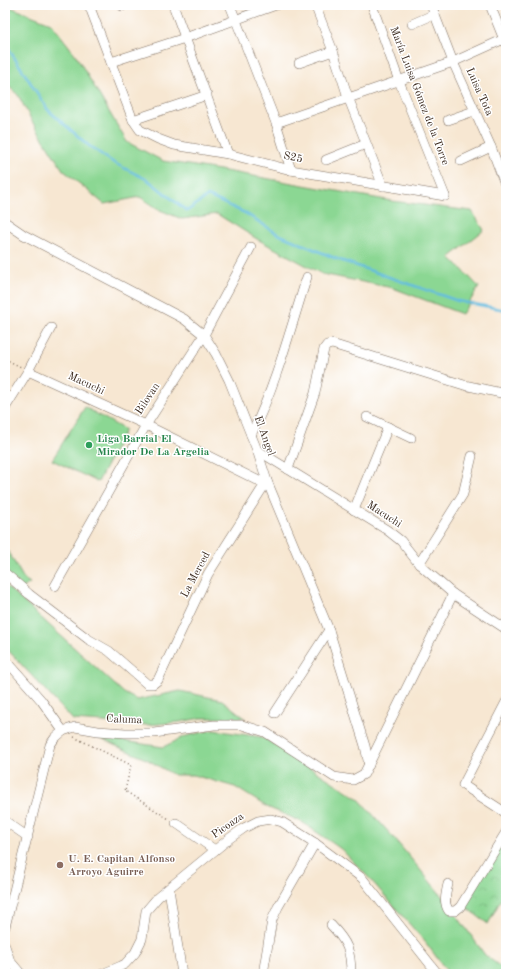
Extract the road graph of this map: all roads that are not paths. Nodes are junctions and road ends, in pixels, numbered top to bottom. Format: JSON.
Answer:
{"nodes":[{"id":1,"x":89,"y":5,"type":"edge"},
{"id":2,"x":173,"y":5,"type":"edge"},
{"id":3,"x":230,"y":5,"type":"edge"},
{"id":4,"x":276,"y":5,"type":"edge"},
{"id":5,"x":314,"y":5,"type":"edge"},
{"id":6,"x":372,"y":5,"type":"edge"},
{"id":7,"x":431,"y":5,"type":"edge"},
{"id":8,"x":490,"y":5,"type":"edge"},
{"id":9,"x":435,"y":14,"type":"junction"},
{"id":10,"x":235,"y":20,"type":"junction"},
{"id":11,"x":412,"y":24,"type":"dead end"},
{"id":12,"x":185,"y":38,"type":"junction"},
{"id":13,"x":505,"y":40,"type":"edge"},
{"id":14,"x":333,"y":51,"type":"junction"},
{"id":15,"x":111,"y":62,"type":"junction"},
{"id":16,"x":299,"y":62,"type":"dead end"},
{"id":17,"x":453,"y":62,"type":"junction"},
{"id":18,"x":399,"y":80,"type":"junction"},
{"id":19,"x":207,"y":95,"type":"junction"},
{"id":20,"x":348,"y":97,"type":"junction"},
{"id":21,"x":474,"y":111,"type":"junction"},
{"id":22,"x":133,"y":120,"type":"junction"},
{"id":23,"x":448,"y":120,"type":"dead end"},
{"id":24,"x":276,"y":123,"type":"junction"},
{"id":25,"x":366,"y":144,"type":"junction"},
{"id":26,"x":491,"y":147,"type":"junction"},
{"id":27,"x":228,"y":154,"type":"junction"},
{"id":28,"x":326,"y":160,"type":"dead end"},
{"id":29,"x":462,"y":161,"type":"dead end"},
{"id":30,"x":291,"y":170,"type":"junction"},
{"id":31,"x":383,"y":186,"type":"junction"},
{"id":32,"x":506,"y":188,"type":"edge"},
{"id":33,"x":445,"y":196,"type":"joint"},
{"id":34,"x":5,"y":222,"type":"edge"},
{"id":35,"x":251,"y":246,"type":"dead end"},
{"id":36,"x":307,"y":277,"type":"dead end"},
{"id":37,"x":52,"y":328,"type":"dead end"},
{"id":38,"x":204,"y":335,"type":"junction"},
{"id":39,"x":28,"y":370,"type":"junction"},
{"id":40,"x":506,"y":394,"type":"edge"},
{"id":41,"x":5,"y":408,"type":"edge"},
{"id":42,"x":367,"y":417,"type":"dead end"},
{"id":43,"x":146,"y":425,"type":"junction"},
{"id":44,"x":388,"y":427,"type":"junction"},
{"id":45,"x":251,"y":435,"type":"junction"},
{"id":46,"x":411,"y":438,"type":"dead end"},
{"id":47,"x":257,"y":450,"type":"junction"},
{"id":48,"x":472,"y":456,"type":"dead end"},
{"id":49,"x":288,"y":469,"type":"junction"},
{"id":50,"x":266,"y":483,"type":"junction"},
{"id":51,"x":354,"y":510,"type":"junction"},
{"id":52,"x":419,"y":564,"type":"junction"},
{"id":53,"x":5,"y":573,"type":"edge"},
{"id":54,"x":55,"y":586,"type":"dead end"},
{"id":55,"x":453,"y":594,"type":"junction"},
{"id":56,"x":506,"y":629,"type":"edge"},
{"id":57,"x":330,"y":630,"type":"junction"},
{"id":58,"x":5,"y":659,"type":"edge"},
{"id":59,"x":506,"y":702,"type":"edge"},
{"id":60,"x":275,"y":714,"type":"dead end"},
{"id":61,"x":63,"y":731,"type":"junction"},
{"id":62,"x":369,"y":765,"type":"junction"},
{"id":63,"x":506,"y":813,"type":"edge"},
{"id":64,"x":5,"y":821,"type":"edge"},
{"id":65,"x":176,"y":823,"type":"road end"},
{"id":66,"x":506,"y":832,"type":"edge"},
{"id":67,"x":28,"y":837,"type":"junction"},
{"id":68,"x":315,"y":843,"type":"junction"},
{"id":69,"x":215,"y":850,"type":"junction"},
{"id":70,"x":448,"y":884,"type":"dead end"},
{"id":71,"x":169,"y":889,"type":"junction"},
{"id":72,"x":331,"y":925,"type":"dead end"},
{"id":73,"x":5,"y":926,"type":"edge"},
{"id":74,"x":5,"y":946,"type":"edge"},
{"id":75,"x":5,"y":966,"type":"edge"},
{"id":76,"x":18,"y":971,"type":"edge"},
{"id":77,"x":102,"y":974,"type":"edge"},
{"id":78,"x":182,"y":974,"type":"edge"},
{"id":79,"x":264,"y":974,"type":"edge"},
{"id":80,"x":351,"y":974,"type":"edge"},
{"id":81,"x":438,"y":974,"type":"edge"}],
"edges":[{"from":1,"to":15,"type":"street"},
{"from":2,"to":12,"type":"street"},
{"from":3,"to":10,"type":"street"},
{"from":4,"to":10,"type":"street"},
{"from":5,"to":14,"type":"street"},
{"from":6,"to":18,"type":"street","name":"María Luisa Gómez de la Torre"},
{"from":7,"to":9,"type":"street","name":"Luisa Tota"},
{"from":8,"to":13,"type":"street"},
{"from":9,"to":11,"type":"street"},
{"from":9,"to":17,"type":"street","name":"Luisa Tota"},
{"from":10,"to":12,"type":"street"},
{"from":10,"to":24,"type":"street"},
{"from":12,"to":15,"type":"street"},
{"from":12,"to":19,"type":"street"},
{"from":13,"to":17,"type":"street"},
{"from":14,"to":16,"type":"street"},
{"from":14,"to":20,"type":"street"},
{"from":15,"to":22,"type":"street"},
{"from":17,"to":18,"type":"street"},
{"from":17,"to":21,"type":"street","name":"Luisa Tota"},
{"from":18,"to":20,"type":"street"},
{"from":18,"to":33,"type":"street","name":"María Luisa Gómez de la Torre"},
{"from":19,"to":22,"type":"street"},
{"from":19,"to":27,"type":"street"},
{"from":20,"to":24,"type":"street"},
{"from":20,"to":25,"type":"street"},
{"from":21,"to":23,"type":"street"},
{"from":21,"to":26,"type":"street","name":"Luisa Tota"},
{"from":22,"to":27,"type":"street","name":"S25"},
{"from":24,"to":30,"type":"street"},
{"from":25,"to":28,"type":"street"},
{"from":25,"to":31,"type":"street"},
{"from":26,"to":29,"type":"street"},
{"from":26,"to":32,"type":"street","name":"Luisa Tota"},
{"from":27,"to":30,"type":"street","name":"S25"},
{"from":30,"to":31,"type":"street","name":"S25"},
{"from":31,"to":33,"type":"street","name":"S25"},
{"from":34,"to":38,"type":"street","name":"El Angel"},
{"from":35,"to":38,"type":"street","name":"Bilovan"},
{"from":36,"to":45,"type":"street"},
{"from":37,"to":39,"type":"street"},
{"from":38,"to":43,"type":"street","name":"Bilovan"},
{"from":38,"to":45,"type":"street","name":"El Angel"},
{"from":39,"to":41,"type":"street"},
{"from":39,"to":43,"type":"street","name":"Macuchi"},
{"from":40,"to":49,"type":"street"},
{"from":42,"to":44,"type":"street"},
{"from":43,"to":50,"type":"street","name":"Macuchi"},
{"from":43,"to":54,"type":"street","name":"Bilovan"},
{"from":44,"to":46,"type":"street"},
{"from":44,"to":51,"type":"street"},
{"from":45,"to":47,"type":"street","name":"El Angel"},
{"from":47,"to":49,"type":"street","name":"Macuchi"},
{"from":47,"to":50,"type":"street","name":"El Angel"},
{"from":48,"to":52,"type":"street"},
{"from":49,"to":51,"type":"street","name":"Macuchi"},
{"from":50,"to":53,"type":"street","name":"La Merced"},
{"from":50,"to":57,"type":"street","name":"El Angel"},
{"from":51,"to":52,"type":"street","name":"Macuchi"},
{"from":52,"to":55,"type":"street","name":"Macuchi"},
{"from":55,"to":56,"type":"street","name":"Macuchi"},
{"from":55,"to":62,"type":"street","name":"Caluma"},
{"from":57,"to":60,"type":"street"},
{"from":57,"to":62,"type":"street","name":"El Angel"},
{"from":58,"to":61,"type":"street"},
{"from":59,"to":63,"type":"street"},
{"from":61,"to":62,"type":"street","name":"Caluma"},
{"from":61,"to":67,"type":"street"},
{"from":64,"to":67,"type":"street"},
{"from":65,"to":69,"type":"street"},
{"from":66,"to":70,"type":"street"},
{"from":67,"to":73,"type":"street"},
{"from":68,"to":69,"type":"street","name":"Picoaza"},
{"from":68,"to":79,"type":"street"},
{"from":68,"to":81,"type":"street","name":"Picoaza"},
{"from":69,"to":71,"type":"street","name":"Picoaza"},
{"from":71,"to":77,"type":"street","name":"Picoaza"},
{"from":71,"to":78,"type":"street"},
{"from":72,"to":80,"type":"street"},
{"from":74,"to":76,"type":"street"},
{"from":75,"to":76,"type":"street"}]}
